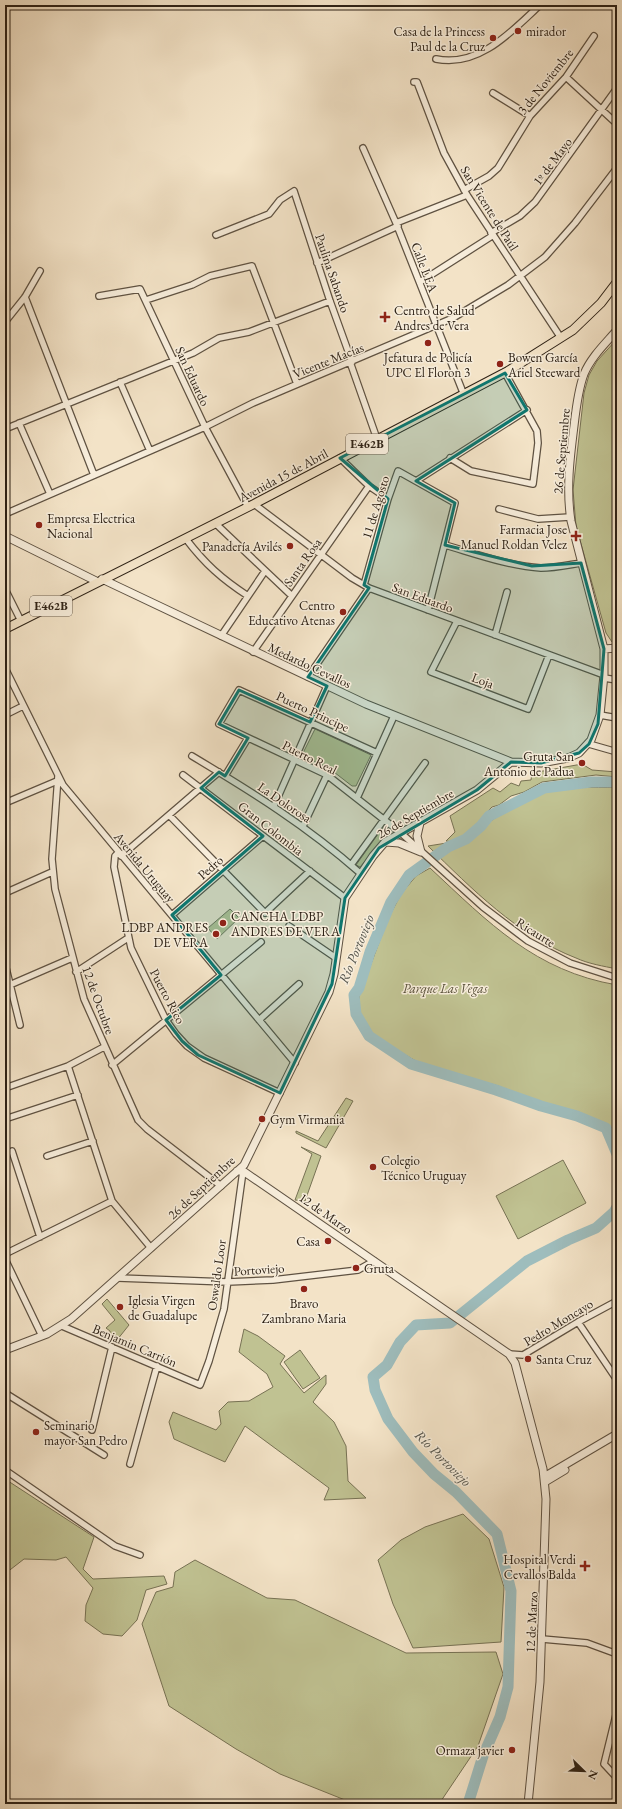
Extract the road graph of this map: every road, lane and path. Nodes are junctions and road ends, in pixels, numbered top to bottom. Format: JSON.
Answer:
{"nodes":[{"id":1,"x":540,"y":5,"type":"edge"},
{"id":2,"x":594,"y":36,"type":"dead end"},
{"id":3,"x":436,"y":59,"type":"dead end"},
{"id":4,"x":566,"y":77,"type":"junction"},
{"id":5,"x":414,"y":82,"type":"dead end"},
{"id":6,"x":617,"y":88,"type":"edge"},
{"id":7,"x":493,"y":93,"type":"dead end"},
{"id":8,"x":602,"y":110,"type":"junction"},
{"id":9,"x":530,"y":116,"type":"junction"},
{"id":10,"x":617,"y":124,"type":"edge"},
{"id":11,"x":363,"y":148,"type":"dead end"},
{"id":12,"x":617,"y":168,"type":"edge"},
{"id":13,"x":466,"y":192,"type":"junction"},
{"id":14,"x":397,"y":225,"type":"junction"},
{"id":15,"x":492,"y":234,"type":"junction"},
{"id":16,"x":216,"y":235,"type":"dead end"},
{"id":17,"x":317,"y":263,"type":"junction"},
{"id":18,"x":40,"y":271,"type":"dead end"},
{"id":19,"x":521,"y":277,"type":"junction"},
{"id":20,"x":420,"y":282,"type":"junction"},
{"id":21,"x":617,"y":282,"type":"edge"},
{"id":22,"x":99,"y":296,"type":"dead end"},
{"id":23,"x":25,"y":297,"type":"junction"},
{"id":24,"x":146,"y":300,"type":"junction"},
{"id":25,"x":330,"y":300,"type":"junction"},
{"id":26,"x":5,"y":322,"type":"edge"},
{"id":27,"x":273,"y":323,"type":"junction"},
{"id":28,"x":437,"y":327,"type":"junction"},
{"id":29,"x":617,"y":330,"type":"edge"},
{"id":30,"x":561,"y":338,"type":"junction"},
{"id":31,"x":174,"y":361,"type":"junction"},
{"id":32,"x":351,"y":362,"type":"junction"},
{"id":33,"x":505,"y":373,"type":"junction"},
{"id":34,"x":120,"y":382,"type":"junction"},
{"id":35,"x":297,"y":384,"type":"junction"},
{"id":36,"x":464,"y":395,"type":"junction"},
{"id":37,"x":66,"y":404,"type":"junction"},
{"id":38,"x":527,"y":410,"type":"junction"},
{"id":39,"x":19,"y":423,"type":"junction"},
{"id":40,"x":205,"y":427,"type":"junction"},
{"id":41,"x":5,"y":429,"type":"edge"},
{"id":42,"x":377,"y":439,"type":"junction"},
{"id":43,"x":150,"y":451,"type":"junction"},
{"id":44,"x":340,"y":458,"type":"junction"},
{"id":45,"x":450,"y":458,"type":"junction"},
{"id":46,"x":94,"y":474,"type":"junction"},
{"id":47,"x":416,"y":481,"type":"junction"},
{"id":48,"x":369,"y":486,"type":"junction"},
{"id":49,"x":50,"y":494,"type":"junction"},
{"id":50,"x":388,"y":499,"type":"junction"},
{"id":51,"x":251,"y":506,"type":"junction"},
{"id":52,"x":499,"y":509,"type":"dead end"},
{"id":53,"x":5,"y":514,"type":"edge"},
{"id":54,"x":570,"y":518,"type":"junction"},
{"id":55,"x":216,"y":523,"type":"junction"},
{"id":56,"x":5,"y":536,"type":"edge"},
{"id":57,"x":186,"y":539,"type":"junction"},
{"id":58,"x":445,"y":545,"type":"junction"},
{"id":59,"x":321,"y":555,"type":"junction"},
{"id":60,"x":581,"y":563,"type":"junction"},
{"id":61,"x":265,"y":571,"type":"junction"},
{"id":62,"x":100,"y":581,"type":"junction"},
{"id":63,"x":367,"y":587,"type":"junction"},
{"id":64,"x":5,"y":589,"type":"edge"},
{"id":65,"x":508,"y":592,"type":"dead end"},
{"id":66,"x":248,"y":596,"type":"junction"},
{"id":67,"x":292,"y":596,"type":"junction"},
{"id":68,"x":428,"y":610,"type":"junction"},
{"id":69,"x":21,"y":621,"type":"junction"},
{"id":70,"x":457,"y":621,"type":"junction"},
{"id":71,"x":5,"y":629,"type":"edge"},
{"id":72,"x":495,"y":635,"type":"junction"},
{"id":73,"x":221,"y":636,"type":"junction"},
{"id":74,"x":617,"y":648,"type":"edge"},
{"id":75,"x":604,"y":650,"type":"junction"},
{"id":76,"x":253,"y":652,"type":"junction"},
{"id":77,"x":549,"y":655,"type":"junction"},
{"id":78,"x":5,"y":668,"type":"edge"},
{"id":79,"x":604,"y":676,"type":"junction"},
{"id":80,"x":308,"y":677,"type":"junction"},
{"id":81,"x":7,"y":678,"type":"edge"},
{"id":82,"x":617,"y":680,"type":"edge"},
{"id":83,"x":327,"y":686,"type":"junction"},
{"id":84,"x":24,"y":706,"type":"junction"},
{"id":85,"x":5,"y":715,"type":"edge"},
{"id":86,"x":600,"y":715,"type":"junction"},
{"id":87,"x":394,"y":716,"type":"junction"},
{"id":88,"x":617,"y":718,"type":"edge"},
{"id":89,"x":310,"y":722,"type":"junction"},
{"id":90,"x":219,"y":724,"type":"joint"},
{"id":91,"x":248,"y":738,"type":"junction"},
{"id":92,"x":589,"y":744,"type":"junction"},
{"id":93,"x":617,"y":752,"type":"edge"},
{"id":94,"x":377,"y":753,"type":"junction"},
{"id":95,"x":192,"y":756,"type":"dead end"},
{"id":96,"x":294,"y":759,"type":"junction"},
{"id":97,"x":511,"y":762,"type":"junction"},
{"id":98,"x":425,"y":763,"type":"dead end"},
{"id":99,"x":219,"y":772,"type":"junction"},
{"id":100,"x":183,"y":775,"type":"dead end"},
{"id":101,"x":327,"y":775,"type":"junction"},
{"id":102,"x":225,"y":776,"type":"junction"},
{"id":103,"x":59,"y":781,"type":"junction"},
{"id":104,"x":201,"y":788,"type":"junction"},
{"id":105,"x":357,"y":798,"type":"junction"},
{"id":106,"x":5,"y":804,"type":"edge"},
{"id":107,"x":274,"y":806,"type":"junction"},
{"id":108,"x":170,"y":816,"type":"junction"},
{"id":109,"x":384,"y":819,"type":"junction"},
{"id":110,"x":420,"y":823,"type":"junction"},
{"id":111,"x":303,"y":826,"type":"junction"},
{"id":112,"x":401,"y":833,"type":"junction"},
{"id":113,"x":263,"y":836,"type":"junction"},
{"id":114,"x":386,"y":842,"type":"junction"},
{"id":115,"x":421,"y":852,"type":"junction"},
{"id":116,"x":120,"y":854,"type":"junction"},
{"id":117,"x":351,"y":865,"type":"junction"},
{"id":118,"x":223,"y":871,"type":"junction"},
{"id":119,"x":310,"y":871,"type":"junction"},
{"id":120,"x":52,"y":872,"type":"junction"},
{"id":121,"x":360,"y":873,"type":"junction"},
{"id":122,"x":5,"y":893,"type":"edge"},
{"id":123,"x":345,"y":898,"type":"junction"},
{"id":124,"x":172,"y":915,"type":"junction"},
{"id":125,"x":289,"y":926,"type":"dead end"},
{"id":126,"x":128,"y":938,"type":"junction"},
{"id":127,"x":261,"y":942,"type":"dead end"},
{"id":128,"x":72,"y":958,"type":"junction"},
{"id":129,"x":336,"y":958,"type":"junction"},
{"id":130,"x":5,"y":964,"type":"edge"},
{"id":131,"x":76,"y":972,"type":"junction"},
{"id":132,"x":221,"y":975,"type":"junction"},
{"id":133,"x":617,"y":978,"type":"edge"},
{"id":134,"x":299,"y":984,"type":"dead end"},
{"id":135,"x":7,"y":986,"type":"edge"},
{"id":136,"x":166,"y":1020,"type":"junction"},
{"id":137,"x":259,"y":1020,"type":"junction"},
{"id":138,"x":20,"y":1025,"type":"dead end"},
{"id":139,"x":104,"y":1047,"type":"junction"},
{"id":140,"x":295,"y":1063,"type":"junction"},
{"id":141,"x":112,"y":1065,"type":"junction"},
{"id":142,"x":68,"y":1066,"type":"junction"},
{"id":143,"x":5,"y":1088,"type":"edge"},
{"id":144,"x":280,"y":1093,"type":"junction"},
{"id":145,"x":78,"y":1095,"type":"junction"},
{"id":146,"x":5,"y":1119,"type":"edge"},
{"id":147,"x":93,"y":1141,"type":"junction"},
{"id":148,"x":12,"y":1152,"type":"dead end"},
{"id":149,"x":47,"y":1156,"type":"dead end"},
{"id":150,"x":241,"y":1169,"type":"junction"},
{"id":151,"x":221,"y":1186,"type":"junction"},
{"id":152,"x":112,"y":1201,"type":"junction"},
{"id":153,"x":40,"y":1237,"type":"junction"},
{"id":154,"x":151,"y":1248,"type":"junction"},
{"id":155,"x":5,"y":1254,"type":"edge"},
{"id":156,"x":5,"y":1259,"type":"edge"},
{"id":157,"x":374,"y":1261,"type":"junction"},
{"id":158,"x":118,"y":1278,"type":"junction"},
{"id":159,"x":228,"y":1282,"type":"junction"},
{"id":160,"x":617,"y":1301,"type":"edge"},
{"id":161,"x":578,"y":1322,"type":"junction"},
{"id":162,"x":62,"y":1326,"type":"junction"},
{"id":163,"x":42,"y":1336,"type":"junction"},
{"id":164,"x":112,"y":1347,"type":"junction"},
{"id":165,"x":5,"y":1350,"type":"edge"},
{"id":166,"x":509,"y":1354,"type":"junction"},
{"id":167,"x":157,"y":1366,"type":"junction"},
{"id":168,"x":617,"y":1380,"type":"edge"},
{"id":169,"x":200,"y":1385,"type":"joint"},
{"id":170,"x":5,"y":1393,"type":"edge"},
{"id":171,"x":92,"y":1430,"type":"dead end"},
{"id":172,"x":617,"y":1434,"type":"edge"},
{"id":173,"x":617,"y":1439,"type":"edge"},
{"id":174,"x":104,"y":1455,"type":"dead end"},
{"id":175,"x":130,"y":1464,"type":"dead end"},
{"id":176,"x":5,"y":1470,"type":"edge"},
{"id":177,"x":544,"y":1480,"type":"junction"},
{"id":178,"x":140,"y":1554,"type":"dead end"},
{"id":179,"x":542,"y":1639,"type":"junction"},
{"id":180,"x":617,"y":1654,"type":"edge"},
{"id":181,"x":617,"y":1711,"type":"edge"},
{"id":182,"x":617,"y":1778,"type":"edge"},
{"id":183,"x":528,"y":1804,"type":"edge"}],
"edges":[{"from":1,"to":3,"type":"street"},
{"from":2,"to":4,"type":"street","name":"3 de Noviembre"},
{"from":4,"to":8,"type":"street"},
{"from":4,"to":9,"type":"street","name":"3 de Noviembre"},
{"from":5,"to":13,"type":"street","name":"San Vicente de Paúl"},
{"from":6,"to":8,"type":"street","name":"1º de Mayo"},
{"from":7,"to":9,"type":"street"},
{"from":8,"to":10,"type":"street"},
{"from":8,"to":15,"type":"street","name":"1º de Mayo"},
{"from":9,"to":13,"type":"street","name":"3 de Noviembre"},
{"from":11,"to":14,"type":"street","name":"Calle LEA"},
{"from":12,"to":19,"type":"street","name":"Vicente Macías"},
{"from":13,"to":14,"type":"street","name":"3 de Noviembre"},
{"from":13,"to":15,"type":"street","name":"San Vicente de Paúl"},
{"from":14,"to":17,"type":"street","name":"3 de Noviembre"},
{"from":14,"to":20,"type":"street","name":"Calle LEA"},
{"from":15,"to":19,"type":"street","name":"San Vicente de Paúl"},
{"from":15,"to":20,"type":"street","name":"1º de Mayo"},
{"from":16,"to":17,"type":"street","name":"Paulina Sabando"},
{"from":17,"to":25,"type":"street","name":"Paulina Sabando"},
{"from":18,"to":23,"type":"street"},
{"from":19,"to":28,"type":"street","name":"Vicente Macías"},
{"from":19,"to":30,"type":"street","name":"San Vicente de Paúl"},
{"from":20,"to":28,"type":"street","name":"Calle LEA"},
{"from":21,"to":30,"type":"main road","name":"Avenida 15 de Abril","number":"E462B"},
{"from":22,"to":24,"type":"street","name":"San Eduardo"},
{"from":23,"to":26,"type":"street"},
{"from":23,"to":37,"type":"street"},
{"from":24,"to":27,"type":"street"},
{"from":24,"to":31,"type":"street","name":"San Eduardo"},
{"from":25,"to":27,"type":"street"},
{"from":25,"to":32,"type":"street","name":"Paulina Sabando"},
{"from":27,"to":31,"type":"street"},
{"from":27,"to":35,"type":"street"},
{"from":28,"to":32,"type":"street","name":"Vicente Macías"},
{"from":28,"to":36,"type":"street","name":"Calle LEA"},
{"from":29,"to":54,"type":"street","name":"26 de Septiembre"},
{"from":30,"to":33,"type":"main road","name":"Avenida 15 de Abril","number":"E462B"},
{"from":31,"to":34,"type":"street"},
{"from":31,"to":40,"type":"street","name":"San Eduardo"},
{"from":32,"to":35,"type":"street","name":"Vicente Macías"},
{"from":32,"to":42,"type":"street","name":"Paulina Sabando"},
{"from":33,"to":36,"type":"main road","name":"Avenida 15 de Abril","number":"E462B"},
{"from":33,"to":38,"type":"street"},
{"from":34,"to":37,"type":"street"},
{"from":34,"to":43,"type":"street"},
{"from":35,"to":40,"type":"street","name":"Vicente Macías"},
{"from":36,"to":42,"type":"main road","name":"Avenida 15 de Abril","number":"E462B"},
{"from":37,"to":39,"type":"street"},
{"from":37,"to":46,"type":"street"},
{"from":38,"to":45,"type":"street"},
{"from":38,"to":45,"type":"street"},
{"from":39,"to":41,"type":"street"},
{"from":39,"to":49,"type":"street"},
{"from":40,"to":43,"type":"street","name":"Vicente Macías"},
{"from":40,"to":51,"type":"street","name":"San Eduardo"},
{"from":42,"to":44,"type":"main road","name":"Avenida 15 de Abril","number":"E462B"},
{"from":43,"to":46,"type":"street","name":"Vicente Macías"},
{"from":44,"to":48,"type":"street"},
{"from":44,"to":51,"type":"main road","name":"Avenida 15 de Abril","number":"E462B"},
{"from":45,"to":47,"type":"street"},
{"from":46,"to":49,"type":"street","name":"Vicente Macías"},
{"from":47,"to":50,"type":"street","name":"11 de Agosto"},
{"from":47,"to":58,"type":"street"},
{"from":48,"to":50,"type":"street"},
{"from":48,"to":59,"type":"street","name":"Santa Rosa"},
{"from":49,"to":53,"type":"street","name":"Vicente Macías"},
{"from":50,"to":63,"type":"street","name":"11 de Agosto"},
{"from":51,"to":55,"type":"main road","name":"Avenida 15 de Abril","number":"E462B"},
{"from":51,"to":59,"type":"street","name":"San Eduardo"},
{"from":52,"to":54,"type":"street"},
{"from":54,"to":60,"type":"street","name":"26 de Septiembre"},
{"from":55,"to":57,"type":"main road","name":"Avenida 15 de Abril","number":"E462B"},
{"from":55,"to":61,"type":"street"},
{"from":56,"to":62,"type":"street","name":"Medardo Cevallos"},
{"from":57,"to":62,"type":"main road","name":"Avenida 15 de Abril","number":"E462B"},
{"from":57,"to":66,"type":"street"},
{"from":58,"to":60,"type":"street"},
{"from":58,"to":68,"type":"street"},
{"from":59,"to":63,"type":"street","name":"San Eduardo"},
{"from":59,"to":67,"type":"street","name":"Santa Rosa"},
{"from":60,"to":75,"type":"street","name":"26 de Septiembre"},
{"from":61,"to":66,"type":"street"},
{"from":61,"to":67,"type":"street"},
{"from":62,"to":69,"type":"main road","name":"Avenida 15 de Abril","number":"E462B"},
{"from":62,"to":73,"type":"street","name":"Medardo Cevallos"},
{"from":63,"to":68,"type":"street","name":"San Eduardo"},
{"from":63,"to":80,"type":"street","name":"11 de Agosto"},
{"from":64,"to":69,"type":"street"},
{"from":65,"to":72,"type":"street"},
{"from":66,"to":73,"type":"street"},
{"from":67,"to":76,"type":"street","name":"Santa Rosa"},
{"from":68,"to":70,"type":"street","name":"San Eduardo"},
{"from":69,"to":71,"type":"main road","name":"Avenida 15 de Abril","number":"E462B"},
{"from":70,"to":72,"type":"street","name":"San Eduardo"},
{"from":70,"to":77,"type":"street","name":"Loja"},
{"from":72,"to":77,"type":"street","name":"San Eduardo"},
{"from":73,"to":76,"type":"street","name":"Medardo Cevallos"},
{"from":74,"to":75,"type":"street"},
{"from":75,"to":79,"type":"street","name":"26 de Septiembre"},
{"from":76,"to":80,"type":"street","name":"Medardo Cevallos"},
{"from":77,"to":79,"type":"street","name":"San Eduardo"},
{"from":78,"to":81,"type":"street","name":"Avenida Uruguay"},
{"from":79,"to":82,"type":"street","name":"San Eduardo"},
{"from":79,"to":86,"type":"street","name":"26 de Septiembre"},
{"from":80,"to":83,"type":"street","name":"Medardo Cevallos"},
{"from":81,"to":84,"type":"street","name":"Avenida Uruguay"},
{"from":83,"to":87,"type":"street","name":"Medardo Cevallos"},
{"from":83,"to":89,"type":"street"},
{"from":84,"to":85,"type":"street"},
{"from":84,"to":103,"type":"street","name":"Avenida Uruguay"},
{"from":86,"to":88,"type":"street"},
{"from":86,"to":92,"type":"street","name":"26 de Septiembre"},
{"from":87,"to":94,"type":"street"},
{"from":87,"to":97,"type":"street","name":"Medardo Cevallos"},
{"from":89,"to":90,"type":"street","name":"Puerto Principe"},
{"from":89,"to":94,"type":"street","name":"Puerto Principe"},
{"from":89,"to":96,"type":"street"},
{"from":90,"to":91,"type":"street","name":"Puerto Real"},
{"from":91,"to":96,"type":"street","name":"Puerto Real"},
{"from":91,"to":102,"type":"street"},
{"from":92,"to":93,"type":"street"},
{"from":92,"to":97,"type":"street","name":"26 de Septiembre"},
{"from":94,"to":105,"type":"street"},
{"from":95,"to":99,"type":"street","name":"La Dolorosa"},
{"from":96,"to":101,"type":"street","name":"Puerto Real"},
{"from":96,"to":107,"type":"street"},
{"from":97,"to":110,"type":"street","name":"26 de Septiembre"},
{"from":98,"to":109,"type":"street","name":"26 de Septiembre"},
{"from":99,"to":102,"type":"street","name":"La Dolorosa"},
{"from":99,"to":104,"type":"street"},
{"from":100,"to":104,"type":"street","name":"Gran Colombia"},
{"from":101,"to":105,"type":"street","name":"Puerto Real"},
{"from":101,"to":111,"type":"street"},
{"from":102,"to":107,"type":"street","name":"La Dolorosa"},
{"from":103,"to":106,"type":"street"},
{"from":103,"to":116,"type":"street","name":"Avenida Uruguay"},
{"from":103,"to":120,"type":"street","name":"12 de Octubre"},
{"from":104,"to":108,"type":"street"},
{"from":104,"to":113,"type":"street","name":"Gran Colombia"},
{"from":105,"to":109,"type":"street","name":"Puerto Real"},
{"from":107,"to":111,"type":"street","name":"La Dolorosa"},
{"from":108,"to":116,"type":"street"},
{"from":108,"to":118,"type":"street"},
{"from":109,"to":112,"type":"street","name":"Puerto Real"},
{"from":109,"to":117,"type":"street","name":"26 de Septiembre"},
{"from":110,"to":112,"type":"street","name":"26 de Septiembre"},
{"from":110,"to":115,"type":"street"},
{"from":111,"to":117,"type":"street","name":"La Dolorosa"},
{"from":112,"to":114,"type":"street","name":"26 de Septiembre"},
{"from":112,"to":115,"type":"street","name":"Puerto Real"},
{"from":113,"to":118,"type":"street","name":"Pedro"},
{"from":113,"to":119,"type":"street","name":"Gran Colombia"},
{"from":114,"to":115,"type":"street"},
{"from":114,"to":121,"type":"street","name":"26 de Septiembre"},
{"from":115,"to":133,"type":"street","name":"Ricaurte"},
{"from":116,"to":124,"type":"street","name":"Avenida Uruguay"},
{"from":116,"to":126,"type":"street","name":"Puerto Rico"},
{"from":117,"to":121,"type":"street","name":"La Dolorosa"},
{"from":118,"to":119,"type":"street"},
{"from":118,"to":124,"type":"street","name":"Pedro"},
{"from":119,"to":123,"type":"street","name":"Gran Colombia"},
{"from":120,"to":122,"type":"street"},
{"from":120,"to":128,"type":"street","name":"12 de Octubre"},
{"from":121,"to":123,"type":"street","name":"26 de Septiembre"},
{"from":123,"to":129,"type":"street","name":"26 de Septiembre"},
{"from":124,"to":132,"type":"street","name":"Avenida Uruguay"},
{"from":125,"to":129,"type":"street"},
{"from":126,"to":131,"type":"street"},
{"from":126,"to":136,"type":"street","name":"Puerto Rico"},
{"from":127,"to":132,"type":"street"},
{"from":128,"to":131,"type":"street","name":"12 de Octubre"},
{"from":128,"to":135,"type":"street"},
{"from":129,"to":140,"type":"street","name":"26 de Septiembre"},
{"from":130,"to":135,"type":"street"},
{"from":131,"to":139,"type":"street","name":"12 de Octubre"},
{"from":132,"to":136,"type":"street"},
{"from":132,"to":137,"type":"street","name":"Avenida Uruguay"},
{"from":134,"to":137,"type":"street"},
{"from":135,"to":138,"type":"street"},
{"from":136,"to":141,"type":"street"},
{"from":136,"to":144,"type":"street","name":"Puerto Rico"},
{"from":137,"to":140,"type":"street","name":"Avenida Uruguay"},
{"from":139,"to":141,"type":"street","name":"12 de Octubre"},
{"from":139,"to":142,"type":"street"},
{"from":140,"to":144,"type":"street","name":"26 de Septiembre"},
{"from":141,"to":151,"type":"street","name":"12 de Octubre"},
{"from":142,"to":143,"type":"street"},
{"from":142,"to":145,"type":"street"},
{"from":144,"to":150,"type":"street","name":"26 de Septiembre"},
{"from":145,"to":146,"type":"street"},
{"from":145,"to":147,"type":"street"},
{"from":147,"to":149,"type":"street"},
{"from":147,"to":152,"type":"street"},
{"from":148,"to":153,"type":"street"},
{"from":150,"to":151,"type":"street","name":"26 de Septiembre"},
{"from":150,"to":157,"type":"street","name":"12 de Marzo"},
{"from":150,"to":159,"type":"street","name":"Oswaldo Loor"},
{"from":151,"to":154,"type":"street","name":"26 de Septiembre"},
{"from":152,"to":153,"type":"street"},
{"from":152,"to":154,"type":"street"},
{"from":153,"to":155,"type":"street"},
{"from":154,"to":158,"type":"street","name":"26 de Septiembre"},
{"from":156,"to":163,"type":"street"},
{"from":157,"to":159,"type":"street","name":"Portoviejo"},
{"from":157,"to":166,"type":"street","name":"12 de Marzo"},
{"from":158,"to":159,"type":"street","name":"Portoviejo"},
{"from":158,"to":162,"type":"street","name":"26 de Septiembre"},
{"from":159,"to":169,"type":"street","name":"Oswaldo Loor"},
{"from":160,"to":161,"type":"street","name":"Pedro Moncayo"},
{"from":161,"to":166,"type":"street","name":"Pedro Moncayo"},
{"from":161,"to":168,"type":"street"},
{"from":162,"to":163,"type":"street","name":"26 de Septiembre"},
{"from":162,"to":164,"type":"street","name":"Benjamin Carrión"},
{"from":163,"to":165,"type":"street","name":"26 de Septiembre"},
{"from":164,"to":167,"type":"street","name":"Benjamin Carrión"},
{"from":164,"to":171,"type":"street"},
{"from":166,"to":177,"type":"street","name":"12 de Marzo"},
{"from":167,"to":169,"type":"street","name":"Benjamin Carrión"},
{"from":167,"to":175,"type":"street"},
{"from":170,"to":174,"type":"street"},
{"from":172,"to":177,"type":"street"},
{"from":173,"to":177,"type":"street"},
{"from":176,"to":178,"type":"street"},
{"from":177,"to":179,"type":"street","name":"12 de Marzo"},
{"from":179,"to":180,"type":"street"},
{"from":179,"to":183,"type":"street","name":"12 de Marzo"},
{"from":181,"to":182,"type":"street"}]}
